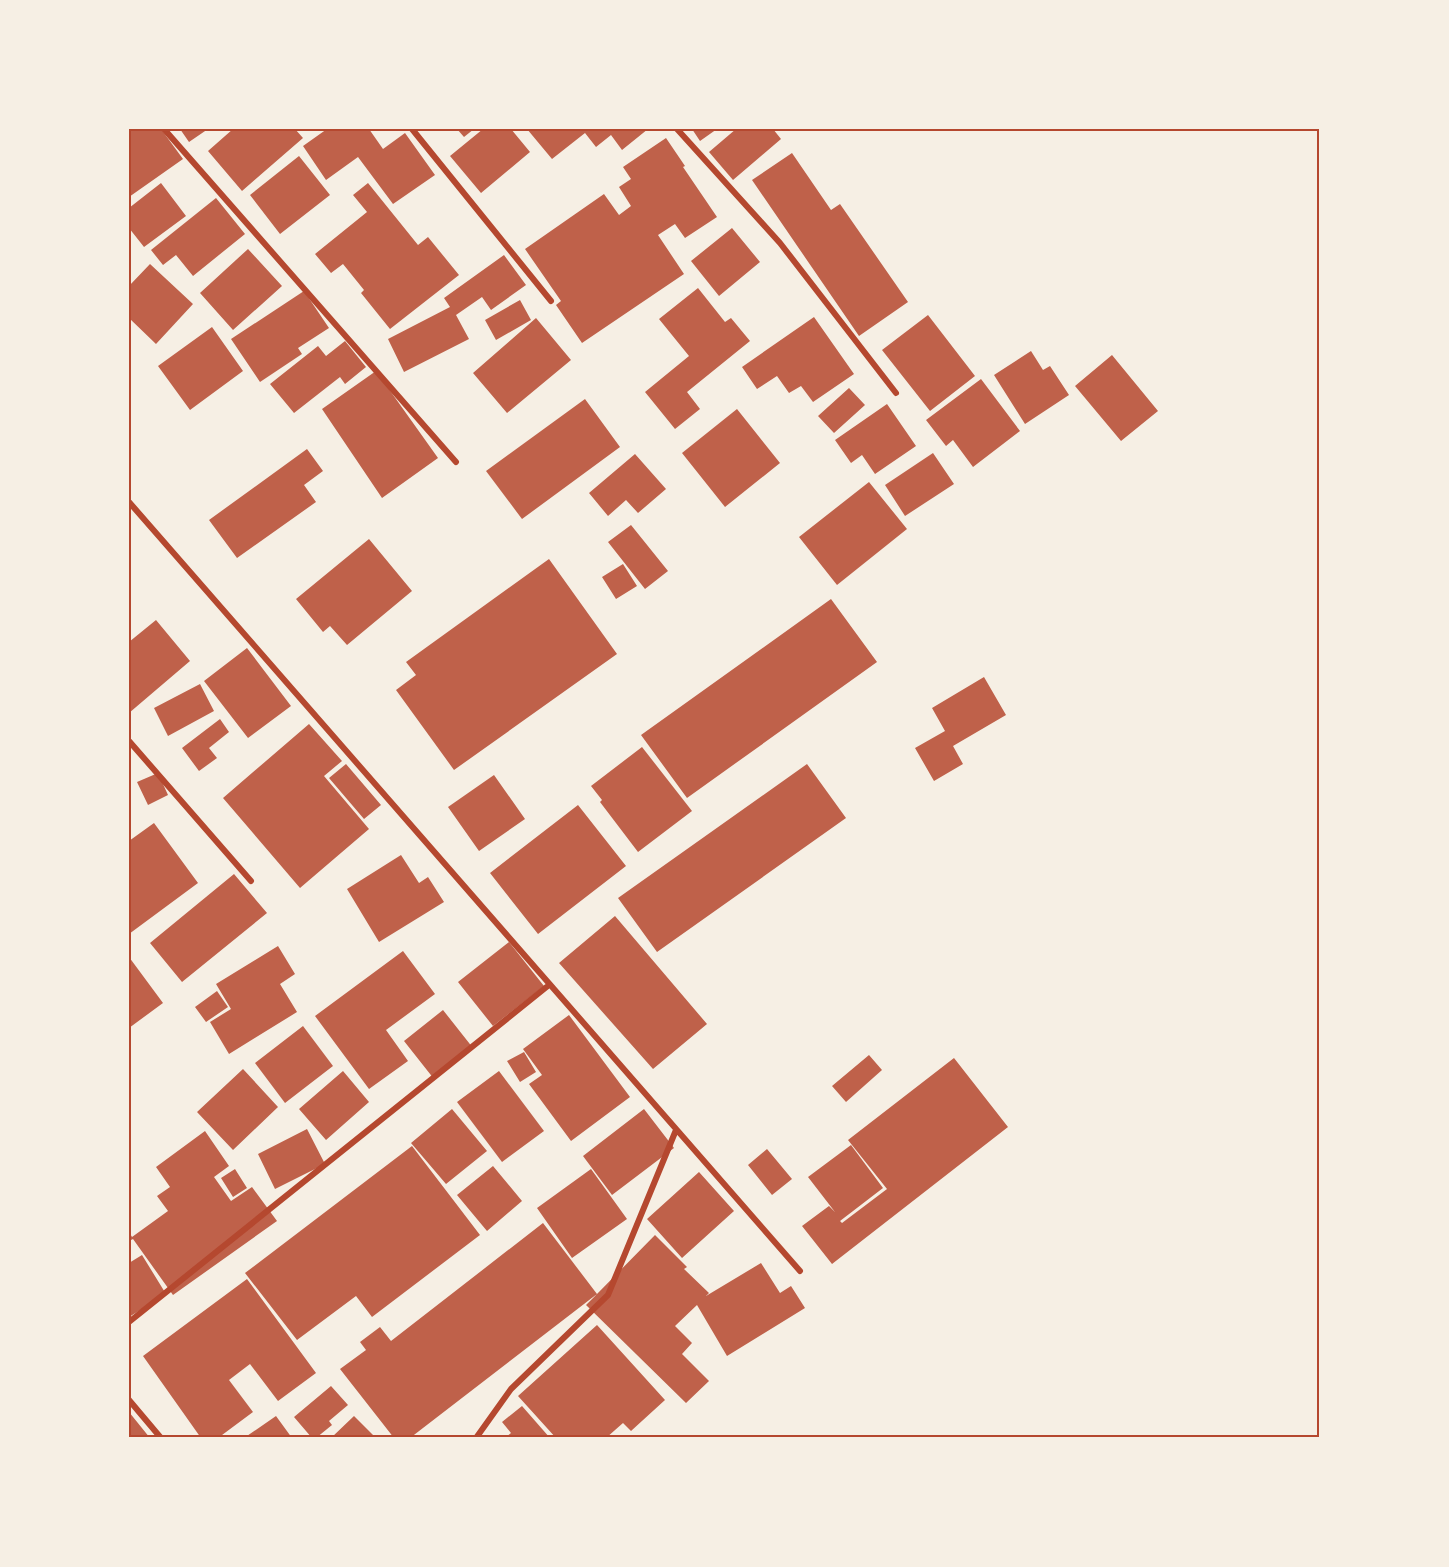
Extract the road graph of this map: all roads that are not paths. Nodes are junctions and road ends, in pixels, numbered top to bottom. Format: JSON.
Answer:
{"nodes":[{"id":1,"x":164,"y":129,"type":"edge"},
{"id":2,"x":412,"y":129,"type":"edge"},
{"id":3,"x":677,"y":129,"type":"edge"},
{"id":4,"x":551,"y":301,"type":"dead end"},
{"id":5,"x":896,"y":393,"type":"dead end"},
{"id":6,"x":456,"y":462,"type":"dead end"},
{"id":7,"x":129,"y":502,"type":"edge"},
{"id":8,"x":129,"y":741,"type":"edge"},
{"id":9,"x":251,"y":881,"type":"dead end"},
{"id":10,"x":549,"y":985,"type":"junction"},
{"id":11,"x":676,"y":1130,"type":"junction"},
{"id":12,"x":800,"y":1271,"type":"dead end"},
{"id":13,"x":129,"y":1322,"type":"edge"},
{"id":14,"x":129,"y":1400,"type":"edge"},
{"id":15,"x":161,"y":1438,"type":"edge"},
{"id":16,"x":476,"y":1438,"type":"edge"}],
"edges":[{"from":1,"to":6,"type":"street"},
{"from":2,"to":4,"type":"street"},
{"from":3,"to":5,"type":"street"},
{"from":7,"to":10,"type":"street"},
{"from":8,"to":9,"type":"street"},
{"from":10,"to":11,"type":"street"},
{"from":10,"to":13,"type":"street"},
{"from":11,"to":12,"type":"street"},
{"from":11,"to":16,"type":"street"},
{"from":14,"to":15,"type":"street"}]}
